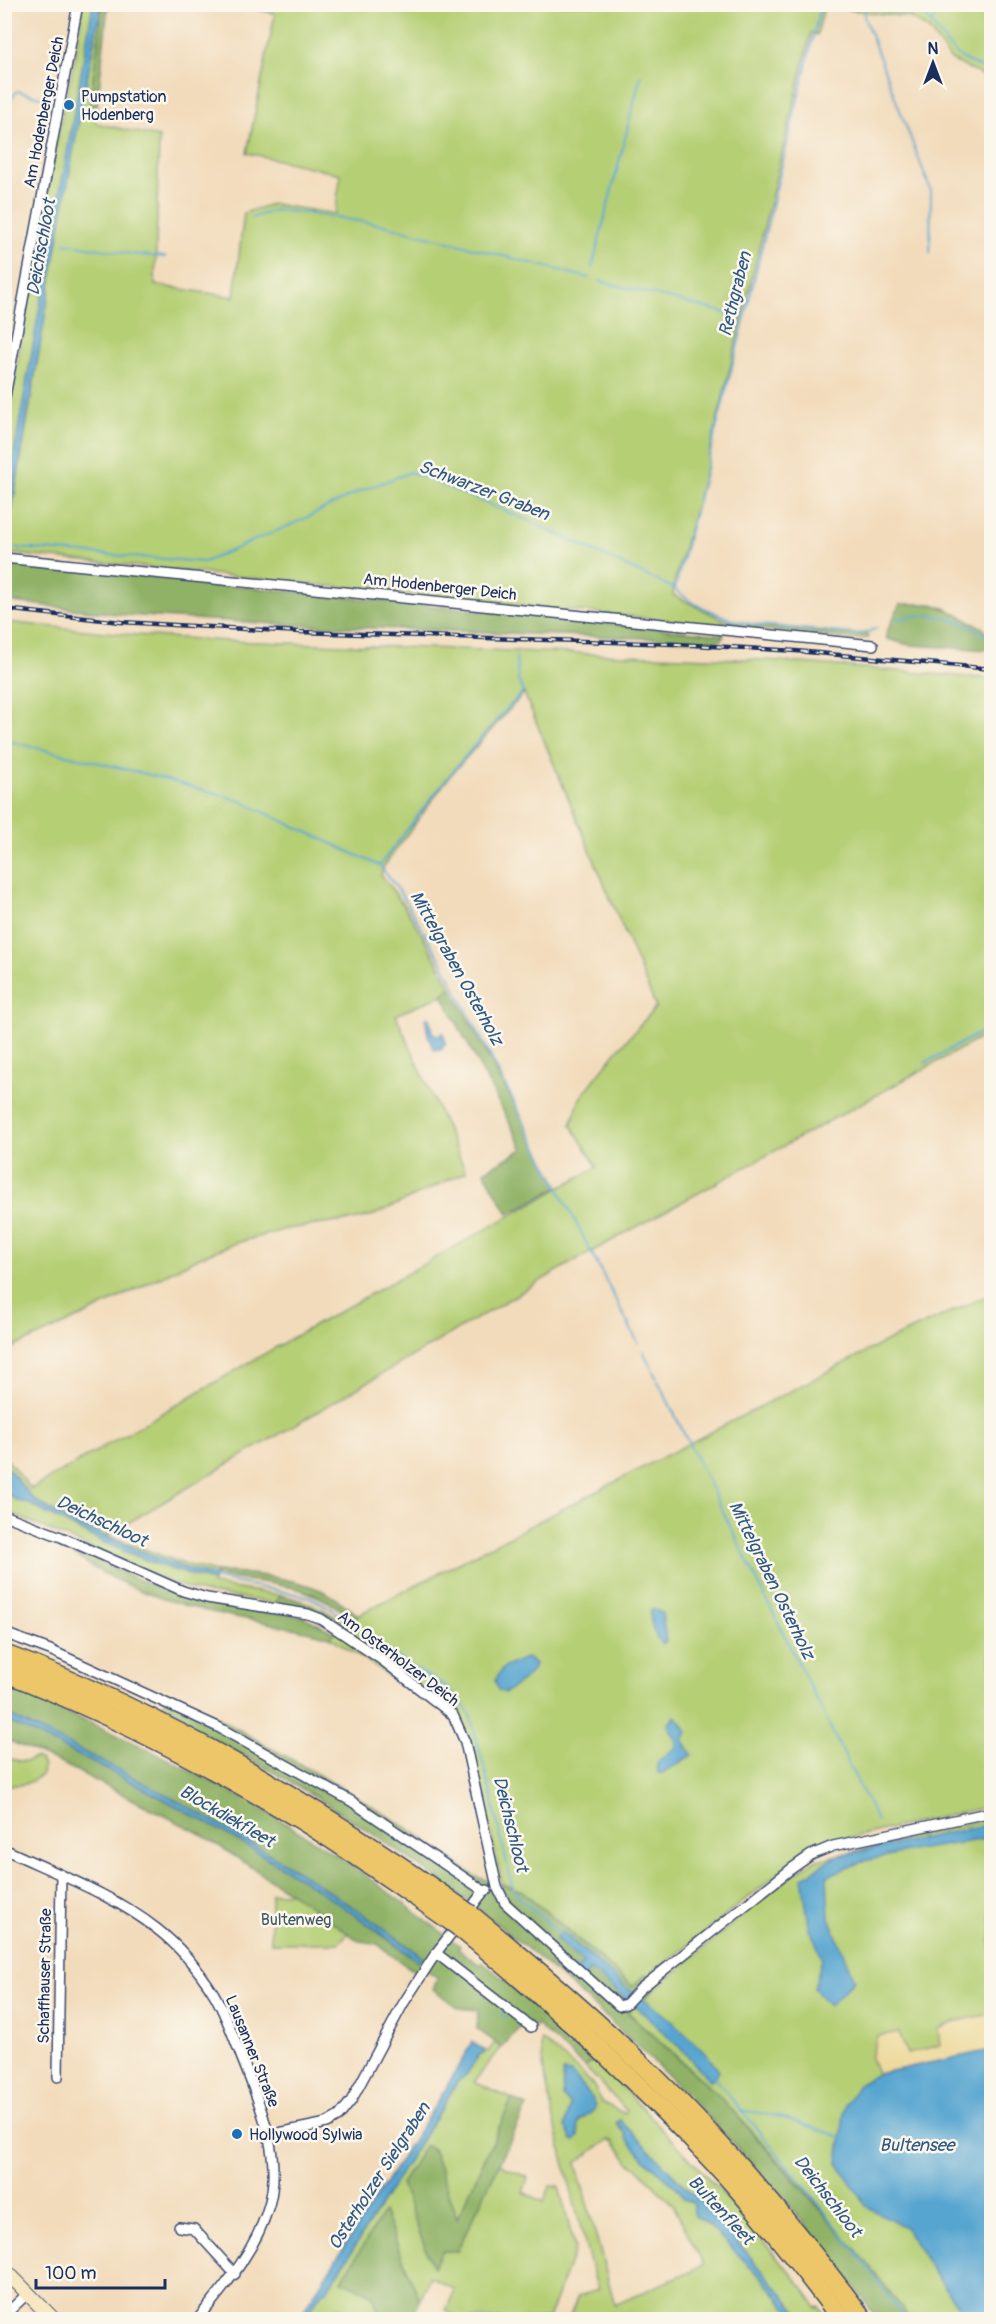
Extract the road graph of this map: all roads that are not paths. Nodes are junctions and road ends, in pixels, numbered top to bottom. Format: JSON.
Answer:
{"nodes":[{"id":1,"x":78,"y":4,"type":"edge"},
{"id":2,"x":4,"y":402,"type":"edge"},
{"id":3,"x":4,"y":558,"type":"edge"},
{"id":4,"x":873,"y":645,"type":"dead end"},
{"id":5,"x":4,"y":1515,"type":"edge"},
{"id":6,"x":4,"y":1633,"type":"edge"},
{"id":7,"x":4,"y":1654,"type":"edge"},
{"id":8,"x":4,"y":1672,"type":"edge"},
{"id":9,"x":992,"y":1812,"type":"edge"},
{"id":10,"x":4,"y":1849,"type":"edge"},
{"id":11,"x":61,"y":1875,"type":"junction"},
{"id":12,"x":497,"y":1887,"type":"junction"},
{"id":13,"x":484,"y":1891,"type":"junction"},
{"id":14,"x":461,"y":1918,"type":"junction"},
{"id":15,"x":436,"y":1953,"type":"junction"},
{"id":16,"x":531,"y":2027,"type":"dead end"},
{"id":17,"x":58,"y":2078,"type":"dead end"},
{"id":18,"x":269,"y":2135,"type":"junction"},
{"id":19,"x":179,"y":2227,"type":"dead end"},
{"id":20,"x":4,"y":2269,"type":"edge"},
{"id":21,"x":235,"y":2274,"type":"junction"},
{"id":22,"x":28,"y":2293,"type":"junction"},
{"id":23,"x":4,"y":2316,"type":"edge"},
{"id":24,"x":54,"y":2319,"type":"edge"},
{"id":25,"x":197,"y":2319,"type":"edge"},
{"id":26,"x":842,"y":2319,"type":"edge"},
{"id":27,"x":864,"y":2319,"type":"edge"}],
"edges":[{"from":1,"to":2,"type":"street","name":"Am Hodenberger Deich"},
{"from":3,"to":4,"type":"street","name":"Am Hodenberger Deich"},
{"from":5,"to":12,"type":"street","name":"Am Osterholzer Deich"},
{"from":6,"to":13,"type":"street"},
{"from":7,"to":14,"type":"highway"},
{"from":8,"to":14,"type":"highway"},
{"from":9,"to":12,"type":"street"},
{"from":10,"to":11,"type":"street","name":"Lausanner Straße"},
{"from":11,"to":17,"type":"street","name":"Schaffhauser Straße"},
{"from":11,"to":18,"type":"street","name":"Lausanner Straße"},
{"from":12,"to":13,"type":"street"},
{"from":13,"to":15,"type":"street"},
{"from":14,"to":26,"type":"highway"},
{"from":14,"to":27,"type":"highway"},
{"from":15,"to":16,"type":"street"},
{"from":15,"to":18,"type":"street"},
{"from":18,"to":21,"type":"street","name":"Lausanner Straße"},
{"from":19,"to":21,"type":"street"},
{"from":20,"to":22,"type":"street"},
{"from":21,"to":25,"type":"street","name":"Lausanner Straße"},
{"from":22,"to":23,"type":"street"},
{"from":22,"to":24,"type":"street"}]}
